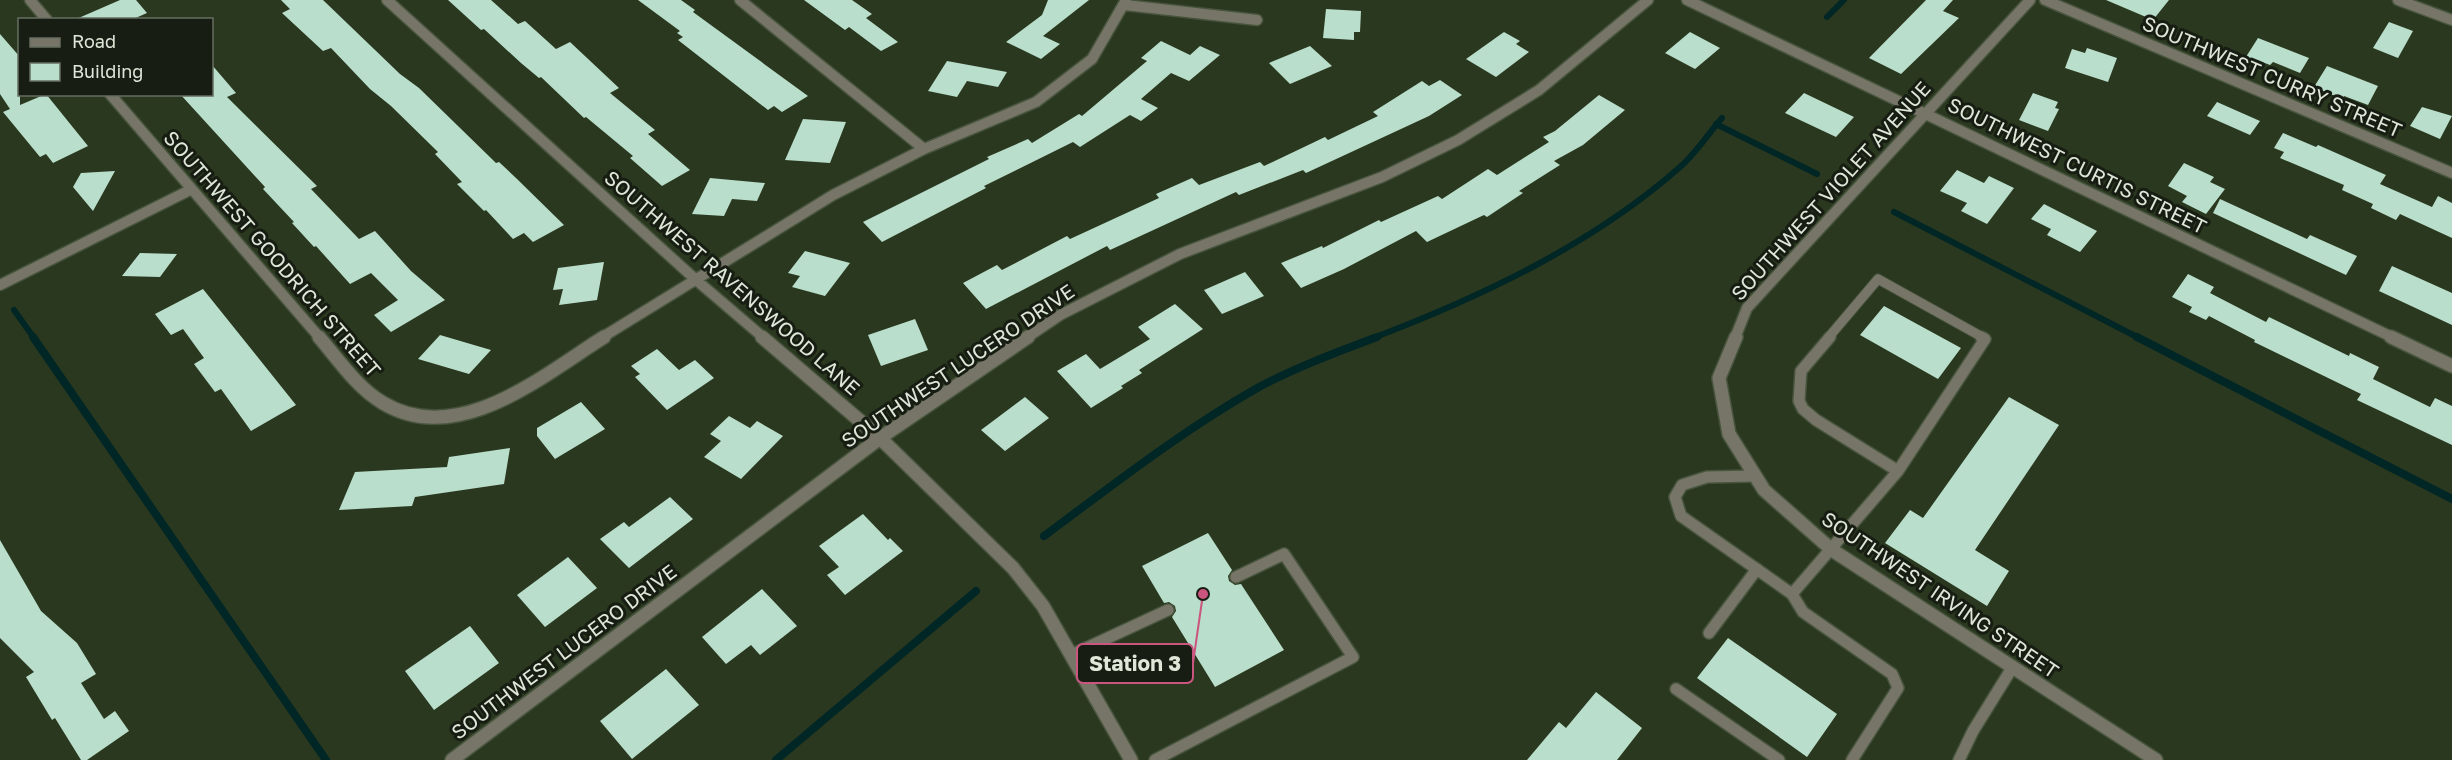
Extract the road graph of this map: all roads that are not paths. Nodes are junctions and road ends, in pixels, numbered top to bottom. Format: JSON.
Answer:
{"nodes":[{"id":1,"x":30,"y":0,"type":"edge"},
{"id":2,"x":387,"y":0,"type":"edge"},
{"id":3,"x":740,"y":0,"type":"edge"},
{"id":4,"x":1648,"y":0,"type":"edge"},
{"id":5,"x":1687,"y":0,"type":"edge"},
{"id":6,"x":2031,"y":0,"type":"edge"},
{"id":7,"x":2045,"y":0,"type":"edge"},
{"id":8,"x":2398,"y":0,"type":"edge"},
{"id":9,"x":1125,"y":2,"type":"edge"},
{"id":10,"x":44,"y":18,"type":"edge"},
{"id":11,"x":1257,"y":20,"type":"dead end"},
{"id":12,"x":2452,"y":20,"type":"edge"},
{"id":13,"x":112,"y":96,"type":"edge"},
{"id":14,"x":1924,"y":113,"type":"junction"},
{"id":15,"x":924,"y":149,"type":"junction"},
{"id":16,"x":2452,"y":173,"type":"edge"},
{"id":17,"x":190,"y":189,"type":"junction"},
{"id":18,"x":695,"y":279,"type":"junction"},
{"id":19,"x":0,"y":285,"type":"edge"},
{"id":20,"x":2452,"y":366,"type":"edge"},
{"id":21,"x":1730,"y":434,"type":"joint"},
{"id":22,"x":880,"y":438,"type":"junction"},
{"id":23,"x":1898,"y":471,"type":"junction"},
{"id":24,"x":1755,"y":476,"type":"junction"},
{"id":25,"x":1832,"y":550,"type":"junction"},
{"id":26,"x":1757,"y":569,"type":"junction"},
{"id":27,"x":1236,"y":577,"type":"dead end"},
{"id":28,"x":1792,"y":594,"type":"junction"},
{"id":29,"x":1168,"y":610,"type":"dead end"},
{"id":30,"x":1708,"y":633,"type":"dead end"},
{"id":31,"x":1071,"y":655,"type":"junction"},
{"id":32,"x":2012,"y":668,"type":"junction"},
{"id":33,"x":1676,"y":689,"type":"dead end"},
{"id":34,"x":452,"y":760,"type":"edge"},
{"id":35,"x":1131,"y":760,"type":"edge"},
{"id":36,"x":1155,"y":760,"type":"edge"},
{"id":37,"x":1779,"y":760,"type":"edge"},
{"id":38,"x":1852,"y":760,"type":"edge"},
{"id":39,"x":1959,"y":760,"type":"edge"},
{"id":40,"x":2156,"y":760,"type":"edge"}],
"edges":[{"from":1,"to":10,"type":"street"},
{"from":2,"to":18,"type":"street","name":"SOUTHWEST RAVENSWOOD LANE"},
{"from":3,"to":15,"type":"street"},
{"from":4,"to":22,"type":"street","name":"SOUTHWEST LUCERO DRIVE"},
{"from":5,"to":14,"type":"street","name":"SOUTHWEST CURTIS STREET"},
{"from":6,"to":14,"type":"street","name":"SOUTHWEST VIOLET AVENUE"},
{"from":7,"to":16,"type":"street","name":"SOUTHWEST CURRY STREET"},
{"from":8,"to":12,"type":"street"},
{"from":9,"to":11,"type":"street"},
{"from":9,"to":15,"type":"street","name":"SOUTHWEST GOODRICH STREET"},
{"from":13,"to":17,"type":"street","name":"SOUTHWEST GOODRICH STREET"},
{"from":14,"to":20,"type":"street","name":"SOUTHWEST CURTIS STREET"},
{"from":14,"to":21,"type":"street","name":"SOUTHWEST VIOLET AVENUE"},
{"from":15,"to":18,"type":"street","name":"SOUTHWEST GOODRICH STREET"},
{"from":17,"to":18,"type":"street","name":"SOUTHWEST GOODRICH STREET"},
{"from":17,"to":19,"type":"street"},
{"from":18,"to":22,"type":"street","name":"SOUTHWEST RAVENSWOOD LANE"},
{"from":21,"to":24,"type":"street","name":"SOUTHWEST IRVING STREET"},
{"from":22,"to":31,"type":"street","name":"SOUTHWEST RAVENSWOOD LANE"},
{"from":22,"to":34,"type":"street","name":"SOUTHWEST LUCERO DRIVE"},
{"from":23,"to":23,"type":"lane"},
{"from":23,"to":25,"type":"lane"},
{"from":24,"to":25,"type":"street","name":"SOUTHWEST IRVING STREET"},
{"from":24,"to":26,"type":"lane"},
{"from":25,"to":28,"type":"lane"},
{"from":25,"to":32,"type":"street","name":"SOUTHWEST IRVING STREET"},
{"from":26,"to":28,"type":"lane"},
{"from":26,"to":30,"type":"lane"},
{"from":27,"to":36,"type":"lane"},
{"from":28,"to":38,"type":"lane"},
{"from":29,"to":31,"type":"lane"},
{"from":31,"to":35,"type":"street","name":"SOUTHWEST RAVENSWOOD LANE"},
{"from":32,"to":39,"type":"lane"},
{"from":32,"to":40,"type":"street","name":"SOUTHWEST IRVING STREET"},
{"from":33,"to":37,"type":"lane"}]}
